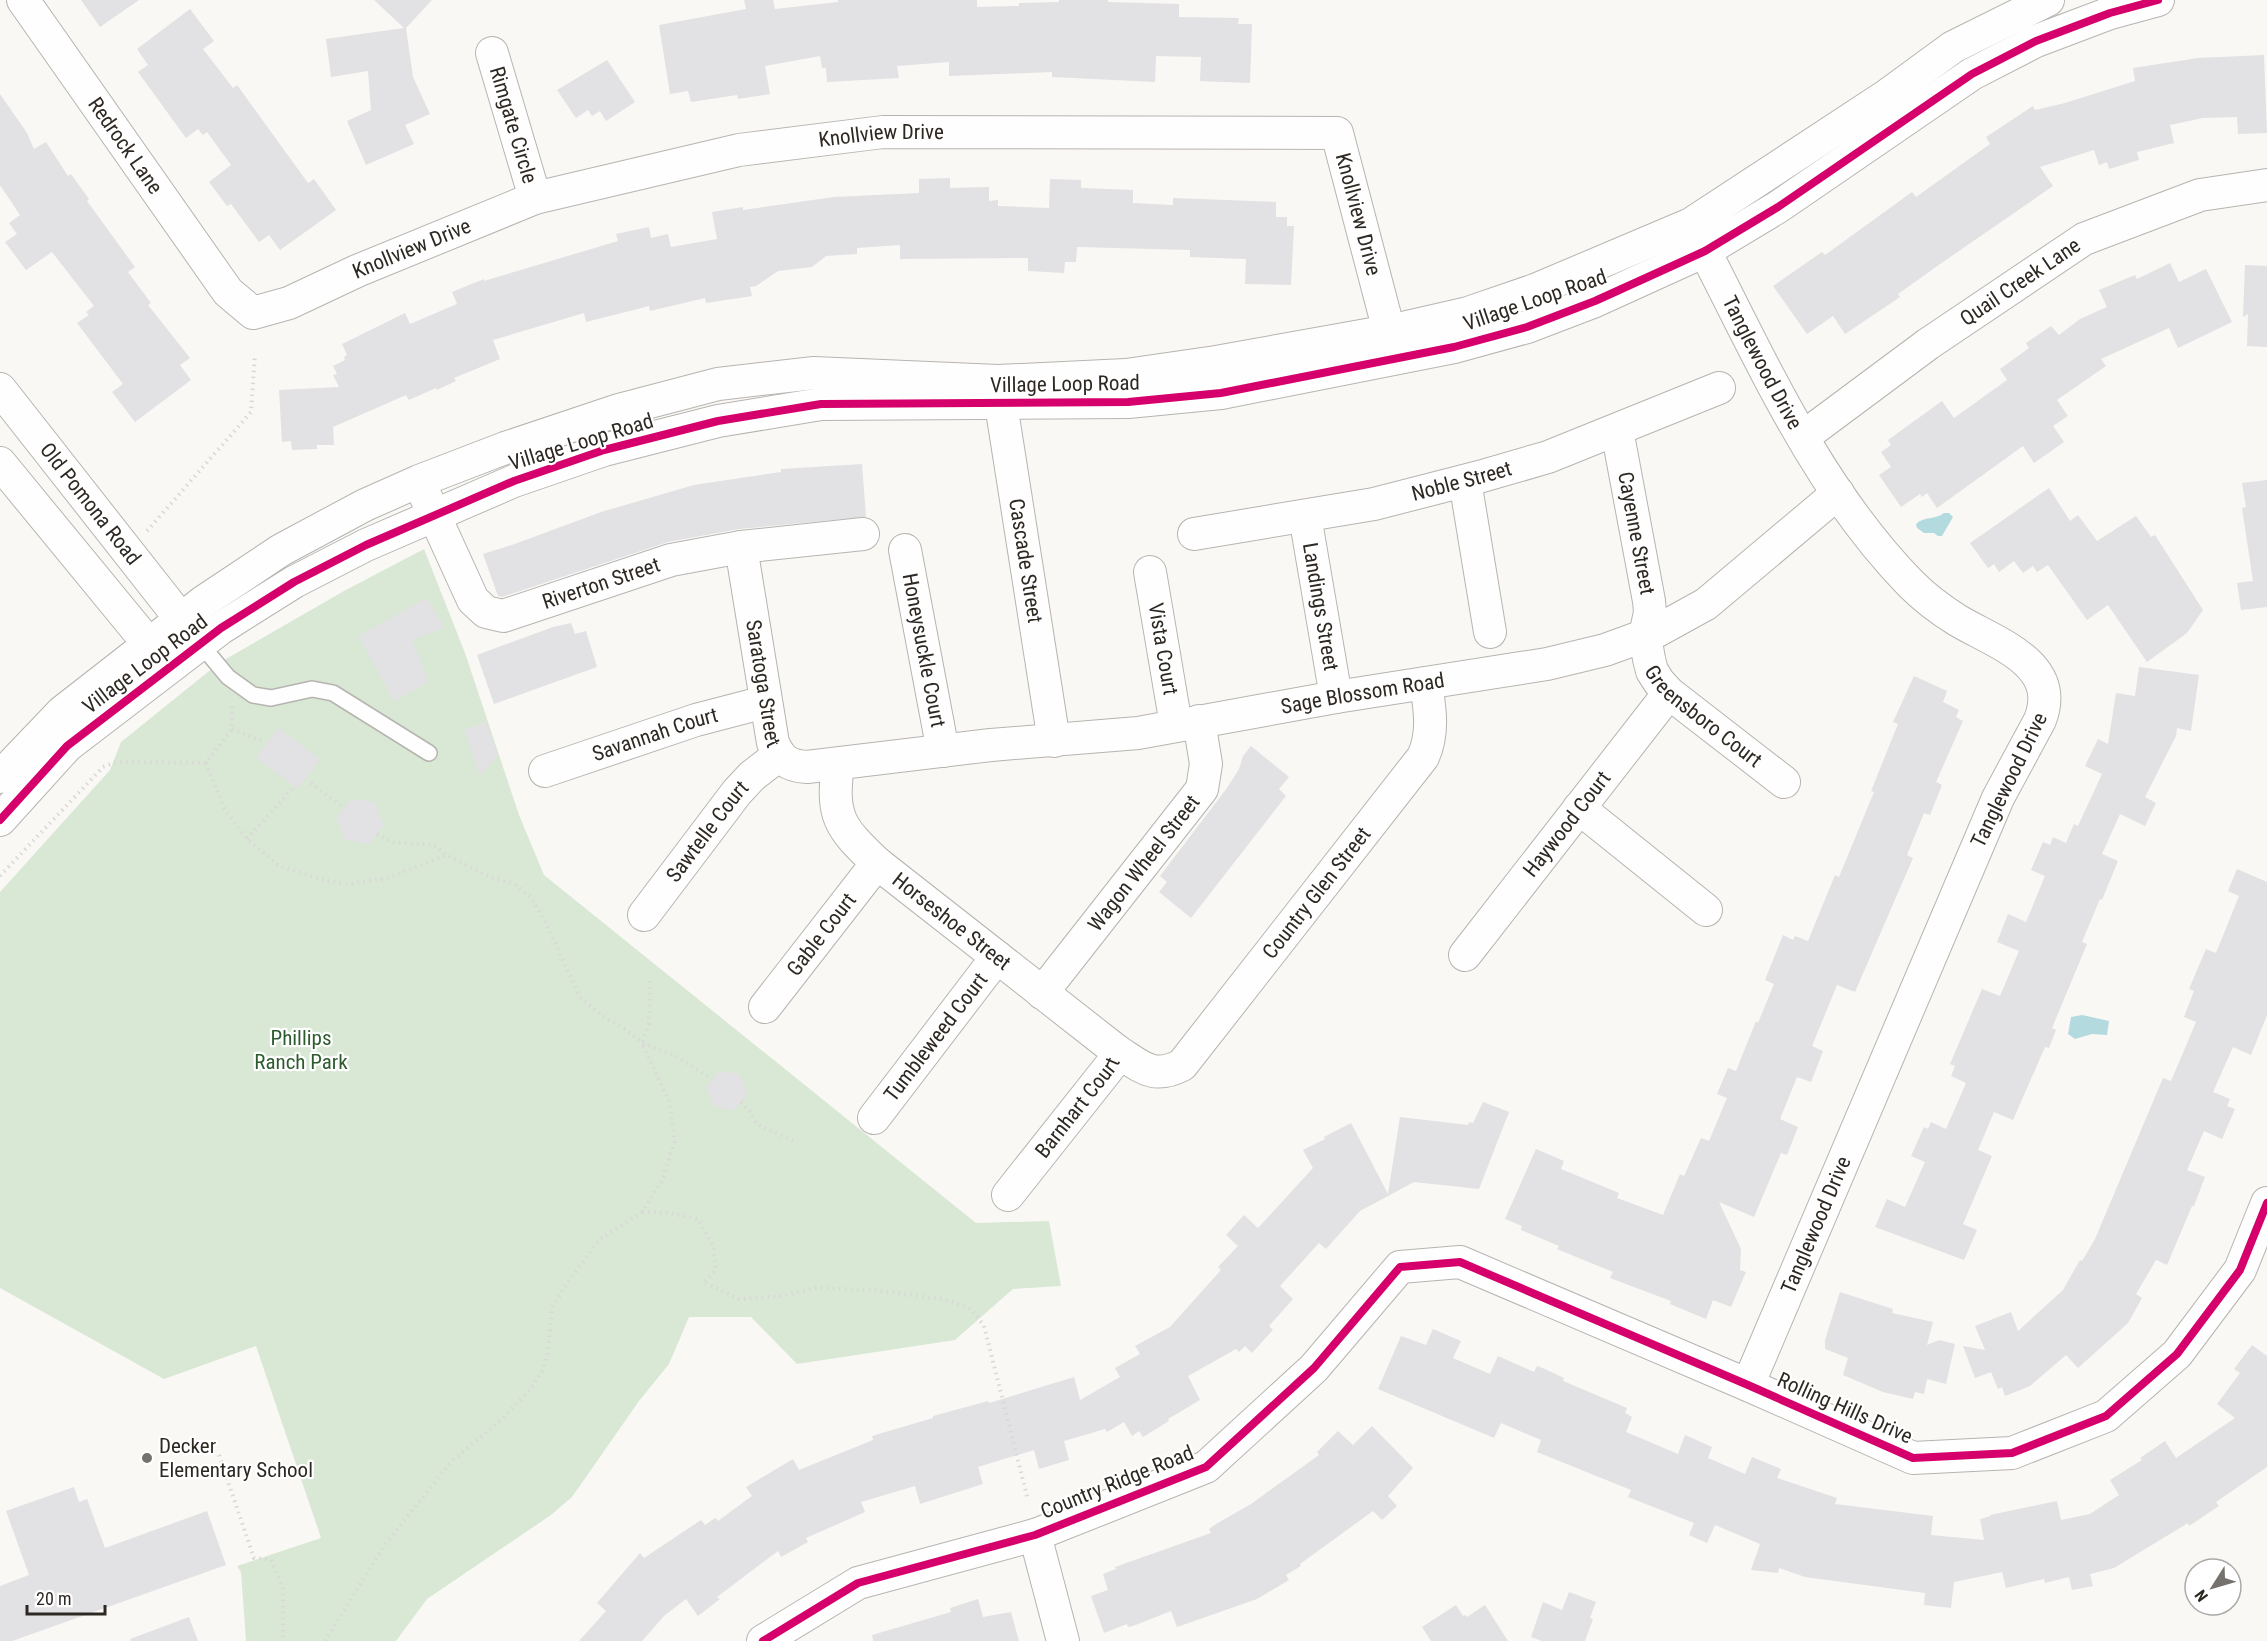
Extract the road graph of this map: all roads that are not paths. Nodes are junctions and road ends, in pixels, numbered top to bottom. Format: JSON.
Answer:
{"nodes":[{"id":1,"x":23,"y":0,"type":"edge"},
{"id":2,"x":2048,"y":0,"type":"edge"},
{"id":3,"x":2158,"y":0,"type":"edge"},
{"id":4,"x":2109,"y":6,"type":"edge"},
{"id":5,"x":492,"y":53,"type":"dead end"},
{"id":6,"x":2267,"y":185,"type":"edge"},
{"id":7,"x":535,"y":198,"type":"junction"},
{"id":8,"x":1698,"y":238,"type":"junction"},
{"id":9,"x":228,"y":291,"type":"joint"},
{"id":10,"x":1393,"y":345,"type":"junction"},
{"id":11,"x":1719,"y":388,"type":"dead end"},
{"id":12,"x":0,"y":389,"type":"edge"},
{"id":13,"x":999,"y":393,"type":"junction"},
{"id":14,"x":1617,"y":430,"type":"junction"},
{"id":15,"x":1803,"y":438,"type":"junction"},
{"id":16,"x":0,"y":463,"type":"edge"},
{"id":17,"x":419,"y":481,"type":"junction"},
{"id":18,"x":1465,"y":481,"type":"junction"},
{"id":19,"x":1838,"y":493,"type":"junction"},
{"id":20,"x":434,"y":514,"type":"junction"},
{"id":21,"x":1305,"y":516,"type":"junction"},
{"id":22,"x":863,"y":534,"type":"dead end"},
{"id":23,"x":1194,"y":534,"type":"dead end"},
{"id":24,"x":741,"y":547,"type":"junction"},
{"id":25,"x":905,"y":550,"type":"dead end"},
{"id":26,"x":1150,"y":572,"type":"dead end"},
{"id":27,"x":180,"y":618,"type":"junction"},
{"id":28,"x":1490,"y":632,"type":"dead end"},
{"id":29,"x":1645,"y":636,"type":"junction"},
{"id":30,"x":149,"y":643,"type":"junction"},
{"id":31,"x":201,"y":643,"type":"junction"},
{"id":32,"x":168,"y":667,"type":"junction"},
{"id":33,"x":1426,"y":683,"type":"junction"},
{"id":34,"x":1669,"y":693,"type":"junction"},
{"id":35,"x":1336,"y":697,"type":"junction"},
{"id":36,"x":765,"y":702,"type":"junction"},
{"id":37,"x":1188,"y":723,"type":"junction"},
{"id":38,"x":1054,"y":741,"type":"junction"},
{"id":39,"x":943,"y":751,"type":"junction"},
{"id":40,"x":429,"y":753,"type":"dead end"},
{"id":41,"x":779,"y":755,"type":"junction"},
{"id":42,"x":838,"y":764,"type":"junction"},
{"id":43,"x":545,"y":771,"type":"dead end"},
{"id":44,"x":0,"y":777,"type":"edge"},
{"id":45,"x":1784,"y":782,"type":"dead end"},
{"id":46,"x":1579,"y":808,"type":"junction"},
{"id":47,"x":0,"y":820,"type":"edge"},
{"id":48,"x":877,"y":863,"type":"junction"},
{"id":49,"x":1706,"y":910,"type":"dead end"},
{"id":50,"x":644,"y":915,"type":"dead end"},
{"id":51,"x":1465,"y":955,"type":"dead end"},
{"id":52,"x":997,"y":957,"type":"junction"},
{"id":53,"x":1042,"y":993,"type":"junction"},
{"id":54,"x":765,"y":1007,"type":"dead end"},
{"id":55,"x":1118,"y":1051,"type":"junction"},
{"id":56,"x":1155,"y":1072,"type":"joint"},
{"id":57,"x":874,"y":1118,"type":"dead end"},
{"id":58,"x":1008,"y":1196,"type":"dead end"},
{"id":59,"x":2267,"y":1203,"type":"edge"},
{"id":60,"x":1460,"y":1262,"type":"joint"},
{"id":61,"x":1748,"y":1385,"type":"junction"},
{"id":62,"x":1035,"y":1535,"type":"junction"},
{"id":63,"x":763,"y":1641,"type":"edge"},
{"id":64,"x":1063,"y":1641,"type":"edge"}],
"edges":[{"from":1,"to":9,"type":"street","name":"Redrock Lane"},
{"from":2,"to":8,"type":"street","name":"Village Loop Road"},
{"from":3,"to":4,"type":"street","name":"Village Loop Road"},
{"from":4,"to":8,"type":"street","name":"Village Loop Road"},
{"from":5,"to":7,"type":"street","name":"Rimgate Circle"},
{"from":6,"to":15,"type":"street","name":"Quail Creek Lane"},
{"from":7,"to":9,"type":"street","name":"Knollview Drive"},
{"from":7,"to":10,"type":"street","name":"Knollview Drive"},
{"from":8,"to":10,"type":"street","name":"Village Loop Road"},
{"from":8,"to":15,"type":"street","name":"Tanglewood Drive"},
{"from":10,"to":13,"type":"street","name":"Village Loop Road"},
{"from":11,"to":14,"type":"street","name":"Noble Street"},
{"from":12,"to":27,"type":"street","name":"Old Pomona Road"},
{"from":13,"to":17,"type":"street","name":"Village Loop Road"},
{"from":13,"to":20,"type":"street","name":"Village Loop Road"},
{"from":13,"to":38,"type":"street","name":"Cascade Street"},
{"from":14,"to":18,"type":"street","name":"Noble Street"},
{"from":14,"to":29,"type":"street","name":"Cayenne Street"},
{"from":15,"to":19,"type":"street","name":"Tanglewood Drive"},
{"from":16,"to":30,"type":"street","name":"Old Pomona Road"},
{"from":17,"to":20,"type":"street","name":"Riverton Street"},
{"from":17,"to":27,"type":"street","name":"Village Loop Road"},
{"from":18,"to":21,"type":"street","name":"Noble Street"},
{"from":18,"to":28,"type":"street"},
{"from":19,"to":29,"type":"street","name":"Sage Blossom Road"},
{"from":19,"to":61,"type":"street","name":"Tanglewood Drive"},
{"from":20,"to":24,"type":"street","name":"Riverton Street"},
{"from":20,"to":31,"type":"street","name":"Village Loop Road"},
{"from":21,"to":23,"type":"street","name":"Noble Street"},
{"from":21,"to":35,"type":"street","name":"Landings Street"},
{"from":22,"to":24,"type":"street","name":"Riverton Street"},
{"from":24,"to":36,"type":"street","name":"Saratoga Street"},
{"from":25,"to":39,"type":"street","name":"Honeysuckle Court"},
{"from":26,"to":37,"type":"street","name":"Vista Court"},
{"from":27,"to":30,"type":"street","name":"Village Loop Road"},
{"from":27,"to":31,"type":"lane"},
{"from":29,"to":33,"type":"street","name":"Sage Blossom Road"},
{"from":29,"to":34,"type":"street","name":"Greensboro Court"},
{"from":30,"to":32,"type":"street","name":"Old Pomona Road"},
{"from":30,"to":44,"type":"street","name":"Village Loop Road"},
{"from":31,"to":32,"type":"street","name":"Village Loop Road"},
{"from":31,"to":40,"type":"lane"},
{"from":32,"to":47,"type":"street","name":"Village Loop Road"},
{"from":33,"to":35,"type":"street","name":"Sage Blossom Road"},
{"from":33,"to":56,"type":"street","name":"Country Glen Street"},
{"from":34,"to":45,"type":"street","name":"Greensboro Court"},
{"from":34,"to":46,"type":"street","name":"Haywood Court"},
{"from":35,"to":37,"type":"street","name":"Sage Blossom Road"},
{"from":36,"to":41,"type":"street","name":"Saratoga Street"},
{"from":36,"to":43,"type":"street","name":"Savannah Court"},
{"from":37,"to":38,"type":"street","name":"Sage Blossom Road"},
{"from":37,"to":53,"type":"street","name":"Wagon Wheel Street"},
{"from":38,"to":39,"type":"street","name":"Sage Blossom Road"},
{"from":39,"to":42,"type":"street","name":"Sage Blossom Road"},
{"from":41,"to":42,"type":"street","name":"Saratoga Street"},
{"from":41,"to":50,"type":"street","name":"Sawtelle Court"},
{"from":42,"to":48,"type":"street","name":"Horseshoe Street"},
{"from":46,"to":49,"type":"street"},
{"from":46,"to":51,"type":"street","name":"Haywood Court"},
{"from":48,"to":52,"type":"street","name":"Horseshoe Street"},
{"from":48,"to":54,"type":"street","name":"Gable Court"},
{"from":52,"to":53,"type":"street","name":"Horseshoe Street"},
{"from":52,"to":57,"type":"street","name":"Tumbleweed Court"},
{"from":53,"to":55,"type":"street","name":"Horseshoe Street"},
{"from":55,"to":56,"type":"street","name":"Barnhart Court"},
{"from":55,"to":58,"type":"street","name":"Barnhart Court"},
{"from":59,"to":61,"type":"street","name":"Rolling Hills Drive"},
{"from":60,"to":61,"type":"street","name":"Rolling Hills Drive"},
{"from":60,"to":62,"type":"street","name":"Country Ridge Road"},
{"from":62,"to":63,"type":"street","name":"Country Ridge Road"},
{"from":62,"to":64,"type":"street"}]}
